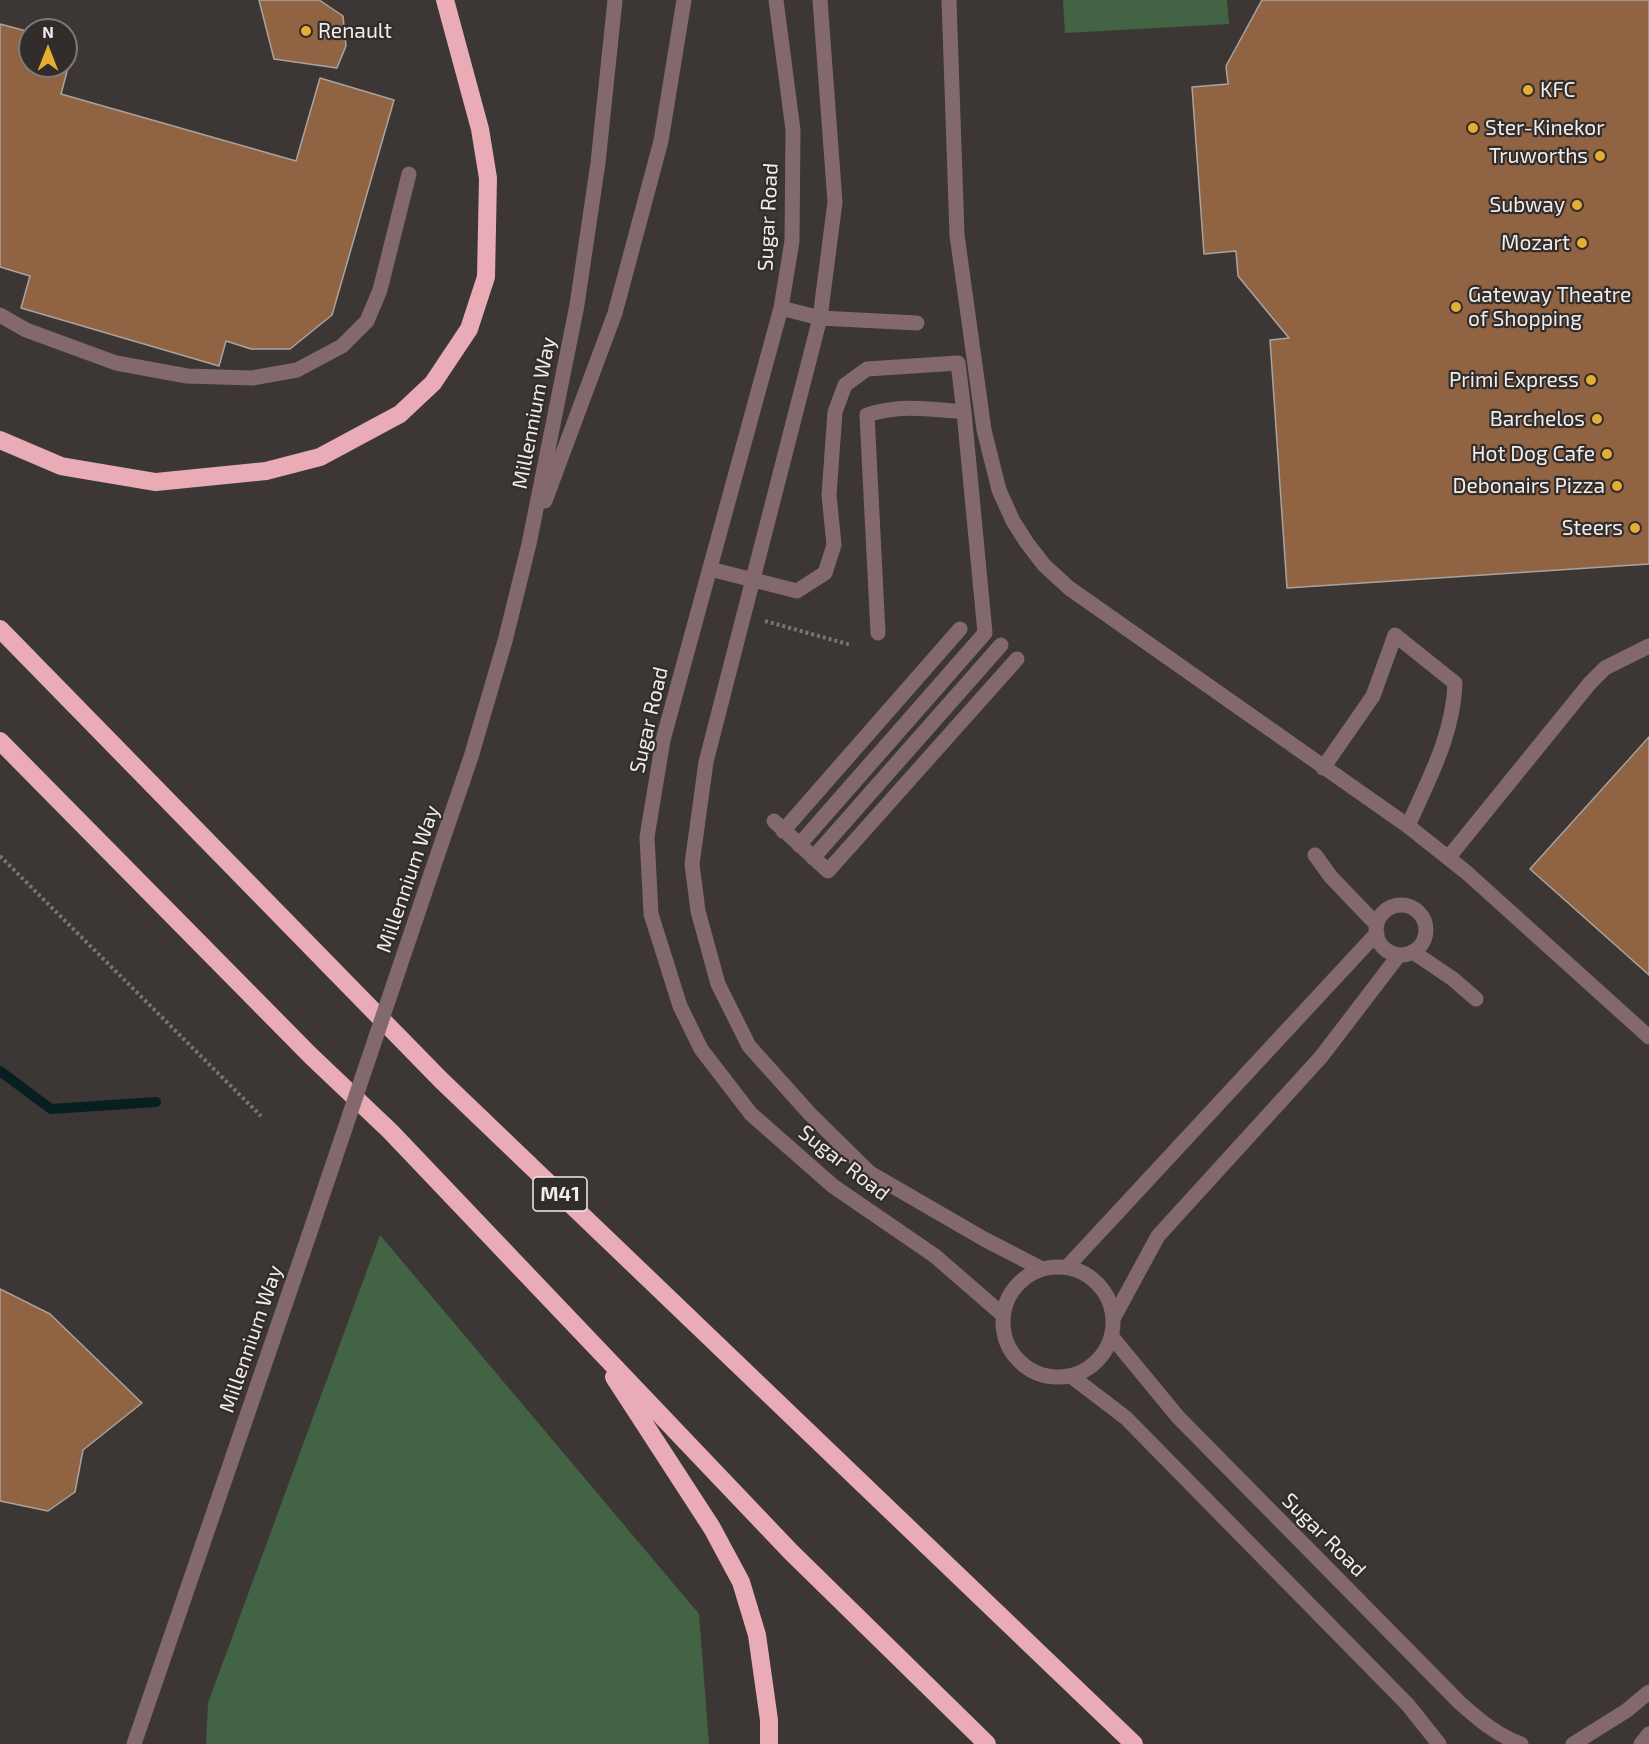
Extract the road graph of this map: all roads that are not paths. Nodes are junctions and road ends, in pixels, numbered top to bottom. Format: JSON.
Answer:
{"nodes":[{"id":1,"x":445,"y":0,"type":"edge"},
{"id":2,"x":615,"y":0,"type":"edge"},
{"id":3,"x":684,"y":0,"type":"edge"},
{"id":4,"x":776,"y":0,"type":"edge"},
{"id":5,"x":820,"y":0,"type":"edge"},
{"id":6,"x":949,"y":0,"type":"edge"},
{"id":7,"x":409,"y":174,"type":"dead end"},
{"id":8,"x":781,"y":309,"type":"junction"},
{"id":9,"x":0,"y":315,"type":"edge"},
{"id":10,"x":820,"y":318,"type":"junction"},
{"id":11,"x":916,"y":323,"type":"dead end"},
{"id":12,"x":964,"y":412,"type":"junction"},
{"id":13,"x":0,"y":440,"type":"edge"},
{"id":14,"x":529,"y":544,"type":"junction"},
{"id":15,"x":710,"y":569,"type":"junction"},
{"id":16,"x":753,"y":581,"type":"junction"},
{"id":17,"x":0,"y":629,"type":"edge"},
{"id":18,"x":960,"y":629,"type":"dead end"},
{"id":19,"x":878,"y":633,"type":"dead end"},
{"id":20,"x":1001,"y":645,"type":"dead end"},
{"id":21,"x":1649,"y":646,"type":"edge"},
{"id":22,"x":1017,"y":659,"type":"dead end"},
{"id":23,"x":0,"y":741,"type":"edge"},
{"id":24,"x":1323,"y":768,"type":"junction"},
{"id":25,"x":1408,"y":826,"type":"junction"},
{"id":26,"x":799,"y":845,"type":"junction"},
{"id":27,"x":1315,"y":855,"type":"dead end"},
{"id":28,"x":813,"y":858,"type":"junction"},
{"id":29,"x":1448,"y":858,"type":"junction"},
{"id":30,"x":1377,"y":929,"type":"junction"},
{"id":31,"x":1406,"y":954,"type":"junction"},
{"id":32,"x":1476,"y":999,"type":"dead end"},
{"id":33,"x":1649,"y":1037,"type":"edge"},
{"id":34,"x":1067,"y":1267,"type":"junction"},
{"id":35,"x":1042,"y":1269,"type":"junction"},
{"id":36,"x":1003,"y":1316,"type":"junction"},
{"id":37,"x":1114,"y":1317,"type":"junction"},
{"id":38,"x":1112,"y":1337,"type":"junction"},
{"id":39,"x":590,"y":1341,"type":"junction"},
{"id":40,"x":1071,"y":1376,"type":"junction"},
{"id":41,"x":1649,"y":1692,"type":"edge"},
{"id":42,"x":1649,"y":1734,"type":"edge"},
{"id":43,"x":134,"y":1744,"type":"edge"},
{"id":44,"x":769,"y":1744,"type":"edge"},
{"id":45,"x":987,"y":1744,"type":"edge"},
{"id":46,"x":1134,"y":1744,"type":"edge"},
{"id":47,"x":1439,"y":1744,"type":"edge"},
{"id":48,"x":1521,"y":1744,"type":"edge"},
{"id":49,"x":1573,"y":1744,"type":"edge"},
{"id":50,"x":1641,"y":1744,"type":"edge"}],
"edges":[{"from":1,"to":13,"type":"highway"},
{"from":2,"to":14,"type":"street","name":"Millennium Way"},
{"from":3,"to":14,"type":"street"},
{"from":4,"to":8,"type":"street","name":"Sugar Road"},
{"from":5,"to":10,"type":"street","name":"Sugar Road"},
{"from":6,"to":24,"type":"street"},
{"from":7,"to":9,"type":"street"},
{"from":8,"to":10,"type":"street"},
{"from":8,"to":15,"type":"street","name":"Sugar Road"},
{"from":10,"to":11,"type":"street"},
{"from":10,"to":16,"type":"street","name":"Sugar Road"},
{"from":12,"to":16,"type":"street"},
{"from":12,"to":19,"type":"street"},
{"from":12,"to":26,"type":"street"},
{"from":14,"to":43,"type":"street","name":"Millennium Way","bridge":true},
{"from":15,"to":16,"type":"street"},
{"from":15,"to":36,"type":"street","name":"Sugar Road"},
{"from":16,"to":35,"type":"street","name":"Sugar Road"},
{"from":17,"to":46,"type":"highway","number":"M41"},
{"from":18,"to":26,"type":"street"},
{"from":20,"to":28,"type":"street"},
{"from":21,"to":29,"type":"street"},
{"from":22,"to":28,"type":"street"},
{"from":23,"to":39,"type":"highway"},
{"from":24,"to":25,"type":"street"},
{"from":24,"to":25,"type":"street"},
{"from":25,"to":29,"type":"street"},
{"from":26,"to":28,"type":"street"},
{"from":27,"to":30,"type":"street"},
{"from":29,"to":33,"type":"street"},
{"from":30,"to":31,"type":"street"},
{"from":30,"to":31,"type":"street"},
{"from":30,"to":34,"type":"street"},
{"from":31,"to":32,"type":"street"},
{"from":31,"to":37,"type":"street"},
{"from":34,"to":35,"type":"street"},
{"from":34,"to":37,"type":"street"},
{"from":35,"to":36,"type":"street"},
{"from":36,"to":40,"type":"street"},
{"from":37,"to":38,"type":"street"},
{"from":38,"to":40,"type":"street"},
{"from":38,"to":48,"type":"street","name":"Sugar Road"},
{"from":39,"to":44,"type":"highway"},
{"from":39,"to":45,"type":"highway"},
{"from":40,"to":47,"type":"street"},
{"from":41,"to":49,"type":"street"},
{"from":42,"to":50,"type":"street"}]}
